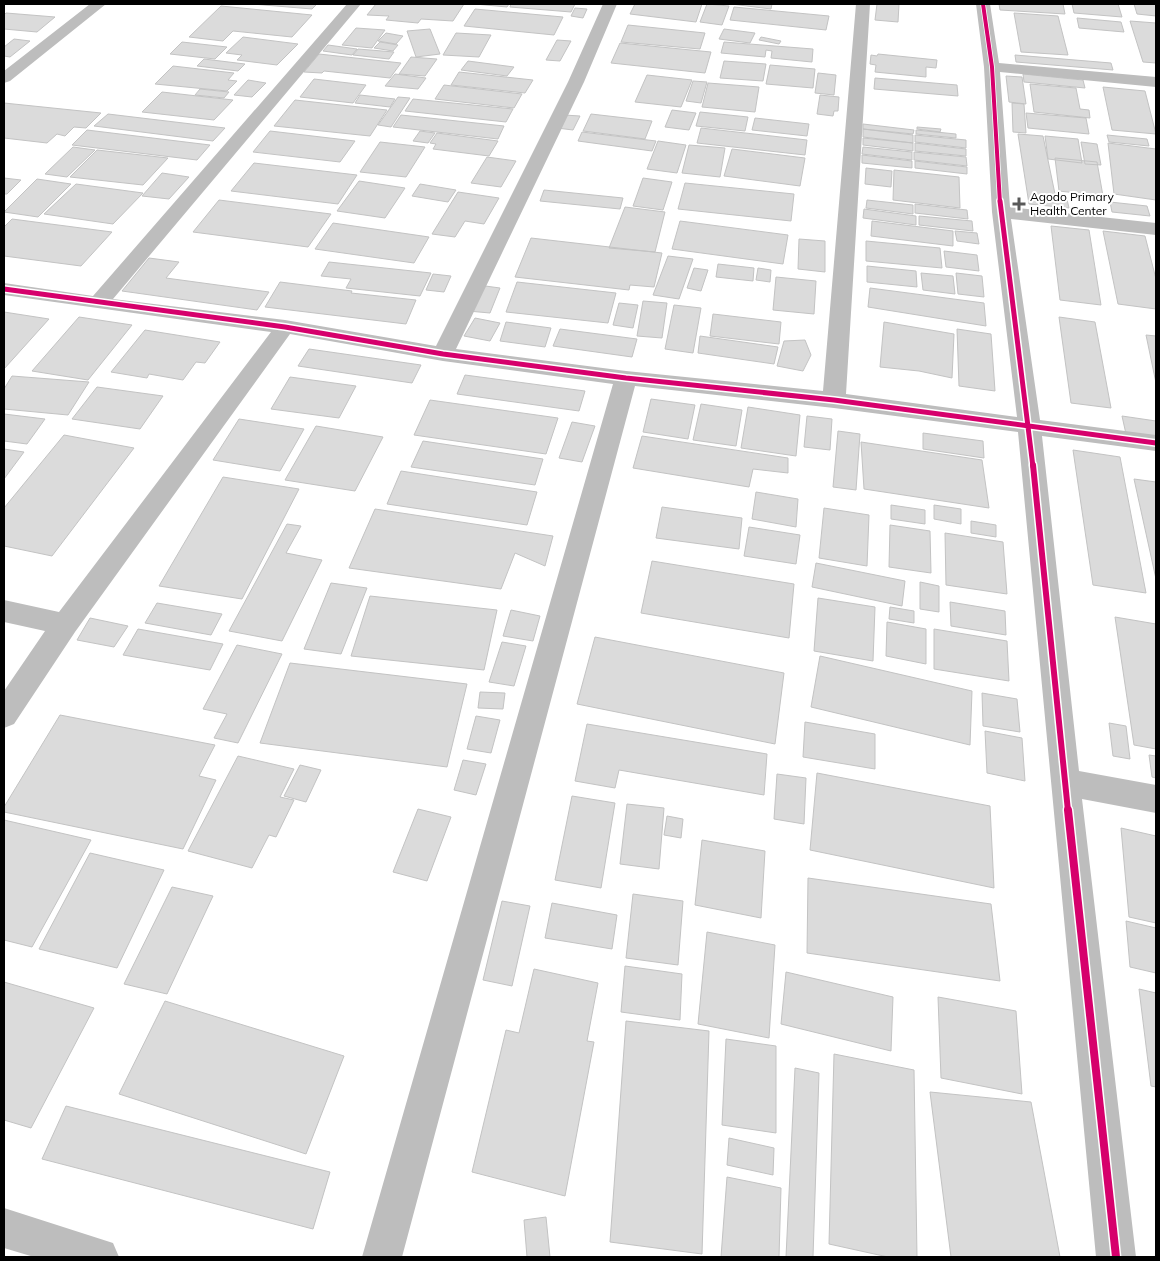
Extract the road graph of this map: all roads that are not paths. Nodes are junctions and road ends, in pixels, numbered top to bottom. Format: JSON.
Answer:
{"nodes":[{"id":1,"x":99,"y":4,"type":"edge"},
{"id":2,"x":354,"y":4,"type":"edge"},
{"id":3,"x":610,"y":4,"type":"edge"},
{"id":4,"x":863,"y":4,"type":"edge"},
{"id":5,"x":983,"y":4,"type":"edge"},
{"id":6,"x":992,"y":67,"type":"junction"},
{"id":7,"x":4,"y":78,"type":"edge"},
{"id":8,"x":1156,"y":82,"type":"edge"},
{"id":9,"x":1001,"y":212,"type":"junction"},
{"id":10,"x":1156,"y":229,"type":"edge"},
{"id":11,"x":4,"y":289,"type":"edge"},
{"id":12,"x":98,"y":304,"type":"junction"},
{"id":13,"x":285,"y":328,"type":"junction"},
{"id":14,"x":443,"y":354,"type":"junction"},
{"id":15,"x":626,"y":378,"type":"junction"},
{"id":16,"x":834,"y":400,"type":"junction"},
{"id":17,"x":1029,"y":424,"type":"junction"},
{"id":18,"x":1156,"y":443,"type":"edge"},
{"id":19,"x":4,"y":612,"type":"edge"},
{"id":20,"x":65,"y":624,"type":"junction"},
{"id":21,"x":4,"y":715,"type":"edge"},
{"id":22,"x":1064,"y":782,"type":"junction"},
{"id":23,"x":1156,"y":799,"type":"edge"},
{"id":24,"x":5,"y":1230,"type":"edge"},
{"id":25,"x":99,"y":1257,"type":"edge"},
{"id":26,"x":382,"y":1257,"type":"edge"},
{"id":27,"x":1116,"y":1257,"type":"edge"}],
"edges":[{"from":1,"to":7,"type":"street"},
{"from":2,"to":12,"type":"street"},
{"from":3,"to":14,"type":"street"},
{"from":4,"to":16,"type":"street"},
{"from":5,"to":6,"type":"street"},
{"from":6,"to":8,"type":"street"},
{"from":6,"to":9,"type":"street"},
{"from":9,"to":10,"type":"street"},
{"from":9,"to":17,"type":"street"},
{"from":11,"to":12,"type":"street"},
{"from":12,"to":13,"type":"street"},
{"from":13,"to":14,"type":"street"},
{"from":13,"to":20,"type":"street"},
{"from":14,"to":15,"type":"street"},
{"from":15,"to":16,"type":"street"},
{"from":15,"to":26,"type":"street"},
{"from":16,"to":17,"type":"street"},
{"from":17,"to":18,"type":"street"},
{"from":17,"to":22,"type":"street"},
{"from":19,"to":20,"type":"street"},
{"from":20,"to":21,"type":"street"},
{"from":22,"to":23,"type":"street"},
{"from":22,"to":27,"type":"street"},
{"from":24,"to":25,"type":"street"}]}
